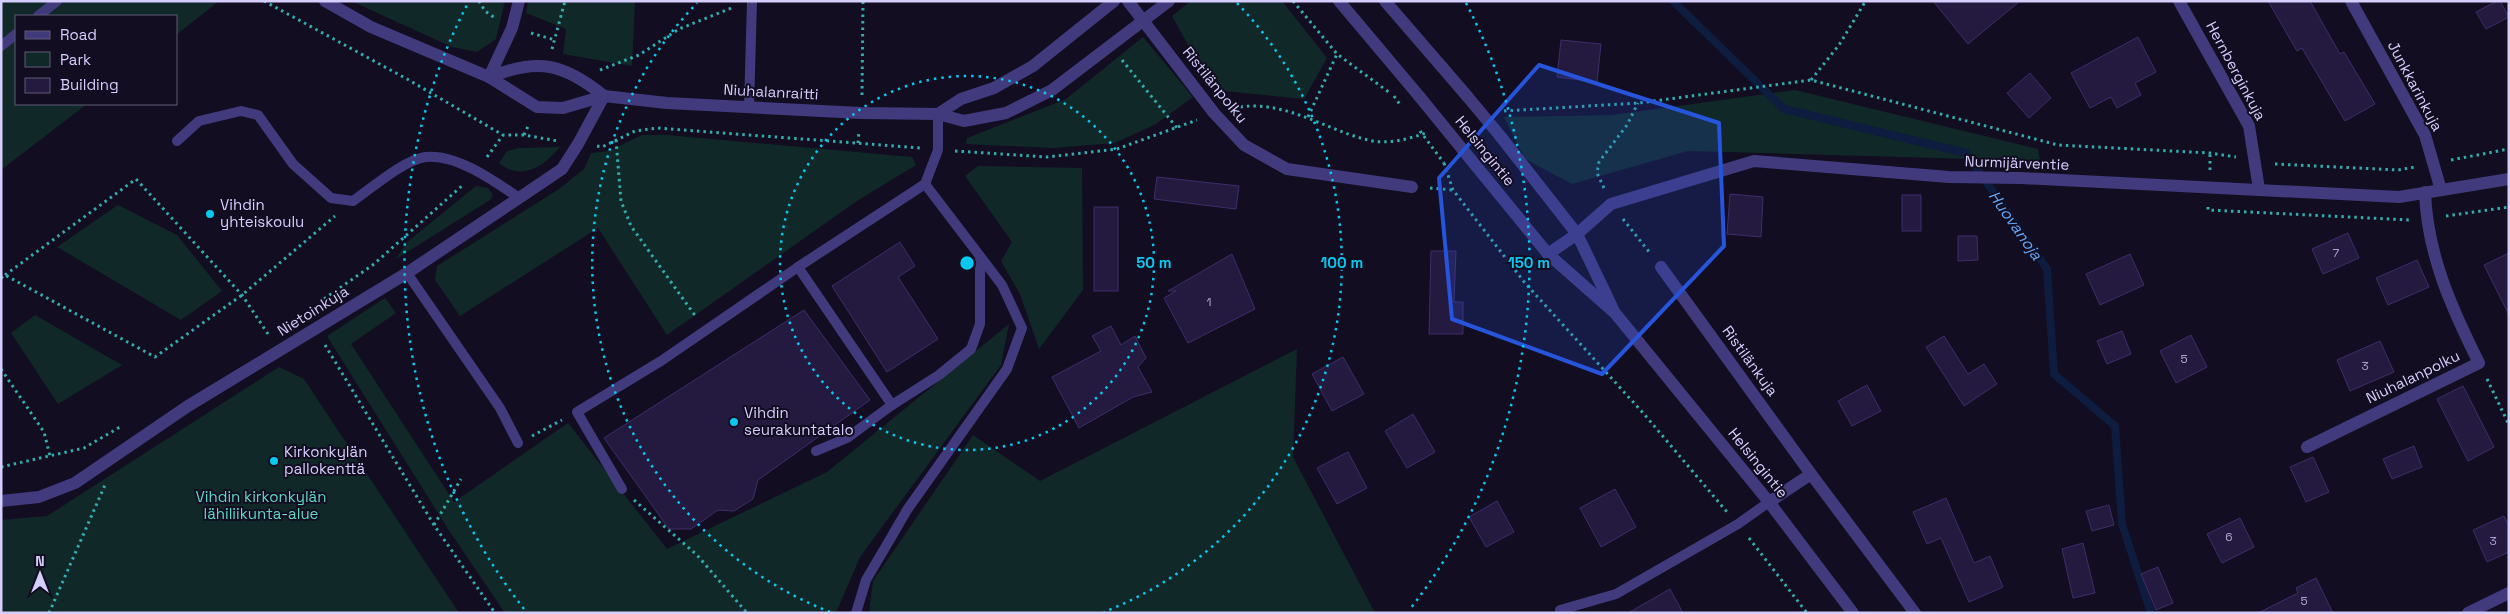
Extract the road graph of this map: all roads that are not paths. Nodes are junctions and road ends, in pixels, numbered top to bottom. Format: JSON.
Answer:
{"nodes":[{"id":1,"x":57,"y":1,"type":"edge"},
{"id":2,"x":325,"y":1,"type":"edge"},
{"id":3,"x":518,"y":1,"type":"edge"},
{"id":4,"x":752,"y":1,"type":"edge"},
{"id":5,"x":1114,"y":1,"type":"edge"},
{"id":6,"x":1128,"y":1,"type":"edge"},
{"id":7,"x":1169,"y":1,"type":"edge"},
{"id":8,"x":1339,"y":1,"type":"edge"},
{"id":9,"x":1385,"y":1,"type":"edge"},
{"id":10,"x":2179,"y":1,"type":"edge"},
{"id":11,"x":2351,"y":1,"type":"edge"},
{"id":12,"x":39,"y":15,"type":"edge"},
{"id":13,"x":1143,"y":21,"type":"junction"},
{"id":14,"x":15,"y":35,"type":"edge"},
{"id":15,"x":1,"y":46,"type":"edge"},
{"id":16,"x":489,"y":77,"type":"junction"},
{"id":17,"x":604,"y":96,"type":"junction"},
{"id":18,"x":749,"y":107,"type":"junction"},
{"id":19,"x":938,"y":114,"type":"junction"},
{"id":20,"x":177,"y":141,"type":"dead end"},
{"id":21,"x":2509,"y":179,"type":"edge"},
{"id":22,"x":926,"y":184,"type":"junction"},
{"id":23,"x":1412,"y":187,"type":"dead end"},
{"id":24,"x":2259,"y":189,"type":"junction"},
{"id":25,"x":2442,"y":190,"type":"junction"},
{"id":26,"x":2425,"y":192,"type":"junction"},
{"id":27,"x":519,"y":198,"type":"junction"},
{"id":28,"x":1577,"y":234,"type":"junction"},
{"id":29,"x":1548,"y":254,"type":"junction"},
{"id":30,"x":980,"y":257,"type":"junction"},
{"id":31,"x":798,"y":267,"type":"junction"},
{"id":32,"x":1662,"y":267,"type":"dead end"},
{"id":33,"x":407,"y":272,"type":"junction"},
{"id":34,"x":1615,"y":314,"type":"junction"},
{"id":35,"x":892,"y":404,"type":"junction"},
{"id":36,"x":518,"y":443,"type":"road end"},
{"id":37,"x":2307,"y":447,"type":"dead end"},
{"id":38,"x":816,"y":450,"type":"dead end"},
{"id":39,"x":1811,"y":474,"type":"junction"},
{"id":40,"x":622,"y":489,"type":"road end"},
{"id":41,"x":1,"y":501,"type":"edge"},
{"id":42,"x":1769,"y":502,"type":"junction"},
{"id":43,"x":2509,"y":593,"type":"edge"},
{"id":44,"x":1560,"y":610,"type":"dead end"},
{"id":45,"x":856,"y":613,"type":"edge"},
{"id":46,"x":1853,"y":613,"type":"edge"},
{"id":47,"x":1914,"y":613,"type":"edge"},
{"id":48,"x":2468,"y":613,"type":"edge"}],
"edges":[{"from":1,"to":12,"type":"lane"},
{"from":2,"to":16,"type":"street","name":"Niuhalanraitti"},
{"from":3,"to":16,"type":"street"},
{"from":4,"to":18,"type":"lane"},
{"from":5,"to":19,"type":"street"},
{"from":6,"to":13,"type":"street","name":"Ristilänpolku"},
{"from":7,"to":13,"type":"street","name":"Niuhalanraitti"},
{"from":8,"to":29,"type":"street","name":"Helsingintie","bridge":true},
{"from":9,"to":28,"type":"street","name":"Helsingintie","bridge":true},
{"from":10,"to":24,"type":"street","name":"Hernberginkuja"},
{"from":11,"to":25,"type":"street","name":"Junkkarinkuja"},
{"from":13,"to":19,"type":"street","name":"Niuhalanraitti"},
{"from":13,"to":23,"type":"street","name":"Ristilänpolku"},
{"from":14,"to":15,"type":"lane"},
{"from":16,"to":17,"type":"street","name":"Niuhalanraitti"},
{"from":16,"to":17,"type":"street","name":"Niuhalanraitti"},
{"from":17,"to":18,"type":"street","name":"Niuhalanraitti"},
{"from":17,"to":27,"type":"street","name":"Nietoinkuja"},
{"from":18,"to":19,"type":"street","name":"Niuhalanraitti"},
{"from":19,"to":22,"type":"lane"},
{"from":20,"to":27,"type":"lane"},
{"from":21,"to":25,"type":"street","name":"Nurmijärventie"},
{"from":22,"to":30,"type":"lane"},
{"from":22,"to":31,"type":"lane"},
{"from":24,"to":26,"type":"street","name":"Nurmijärventie"},
{"from":24,"to":28,"type":"street","name":"Nurmijärventie"},
{"from":25,"to":26,"type":"street","name":"Nurmijärventie"},
{"from":26,"to":37,"type":"street","name":"Niuhalanpolku"},
{"from":27,"to":33,"type":"street","name":"Nietoinkuja"},
{"from":28,"to":29,"type":"street","name":"Nurmijärventie"},
{"from":28,"to":34,"type":"street","name":"Helsingintie"},
{"from":29,"to":34,"type":"street","name":"Helsingintie"},
{"from":30,"to":35,"type":"lane"},
{"from":30,"to":45,"type":"lane"},
{"from":31,"to":35,"type":"lane"},
{"from":31,"to":40,"type":"lane"},
{"from":32,"to":39,"type":"street","name":"Ristilänkuja"},
{"from":33,"to":36,"type":"lane"},
{"from":33,"to":41,"type":"street","name":"Nietoinkuja"},
{"from":34,"to":42,"type":"street","name":"Helsingintie"},
{"from":35,"to":38,"type":"lane"},
{"from":39,"to":42,"type":"street"},
{"from":39,"to":47,"type":"street","name":"Ristilänkuja"},
{"from":42,"to":44,"type":"lane"},
{"from":42,"to":46,"type":"street","name":"Helsingintie"},
{"from":43,"to":48,"type":"street"}]}
